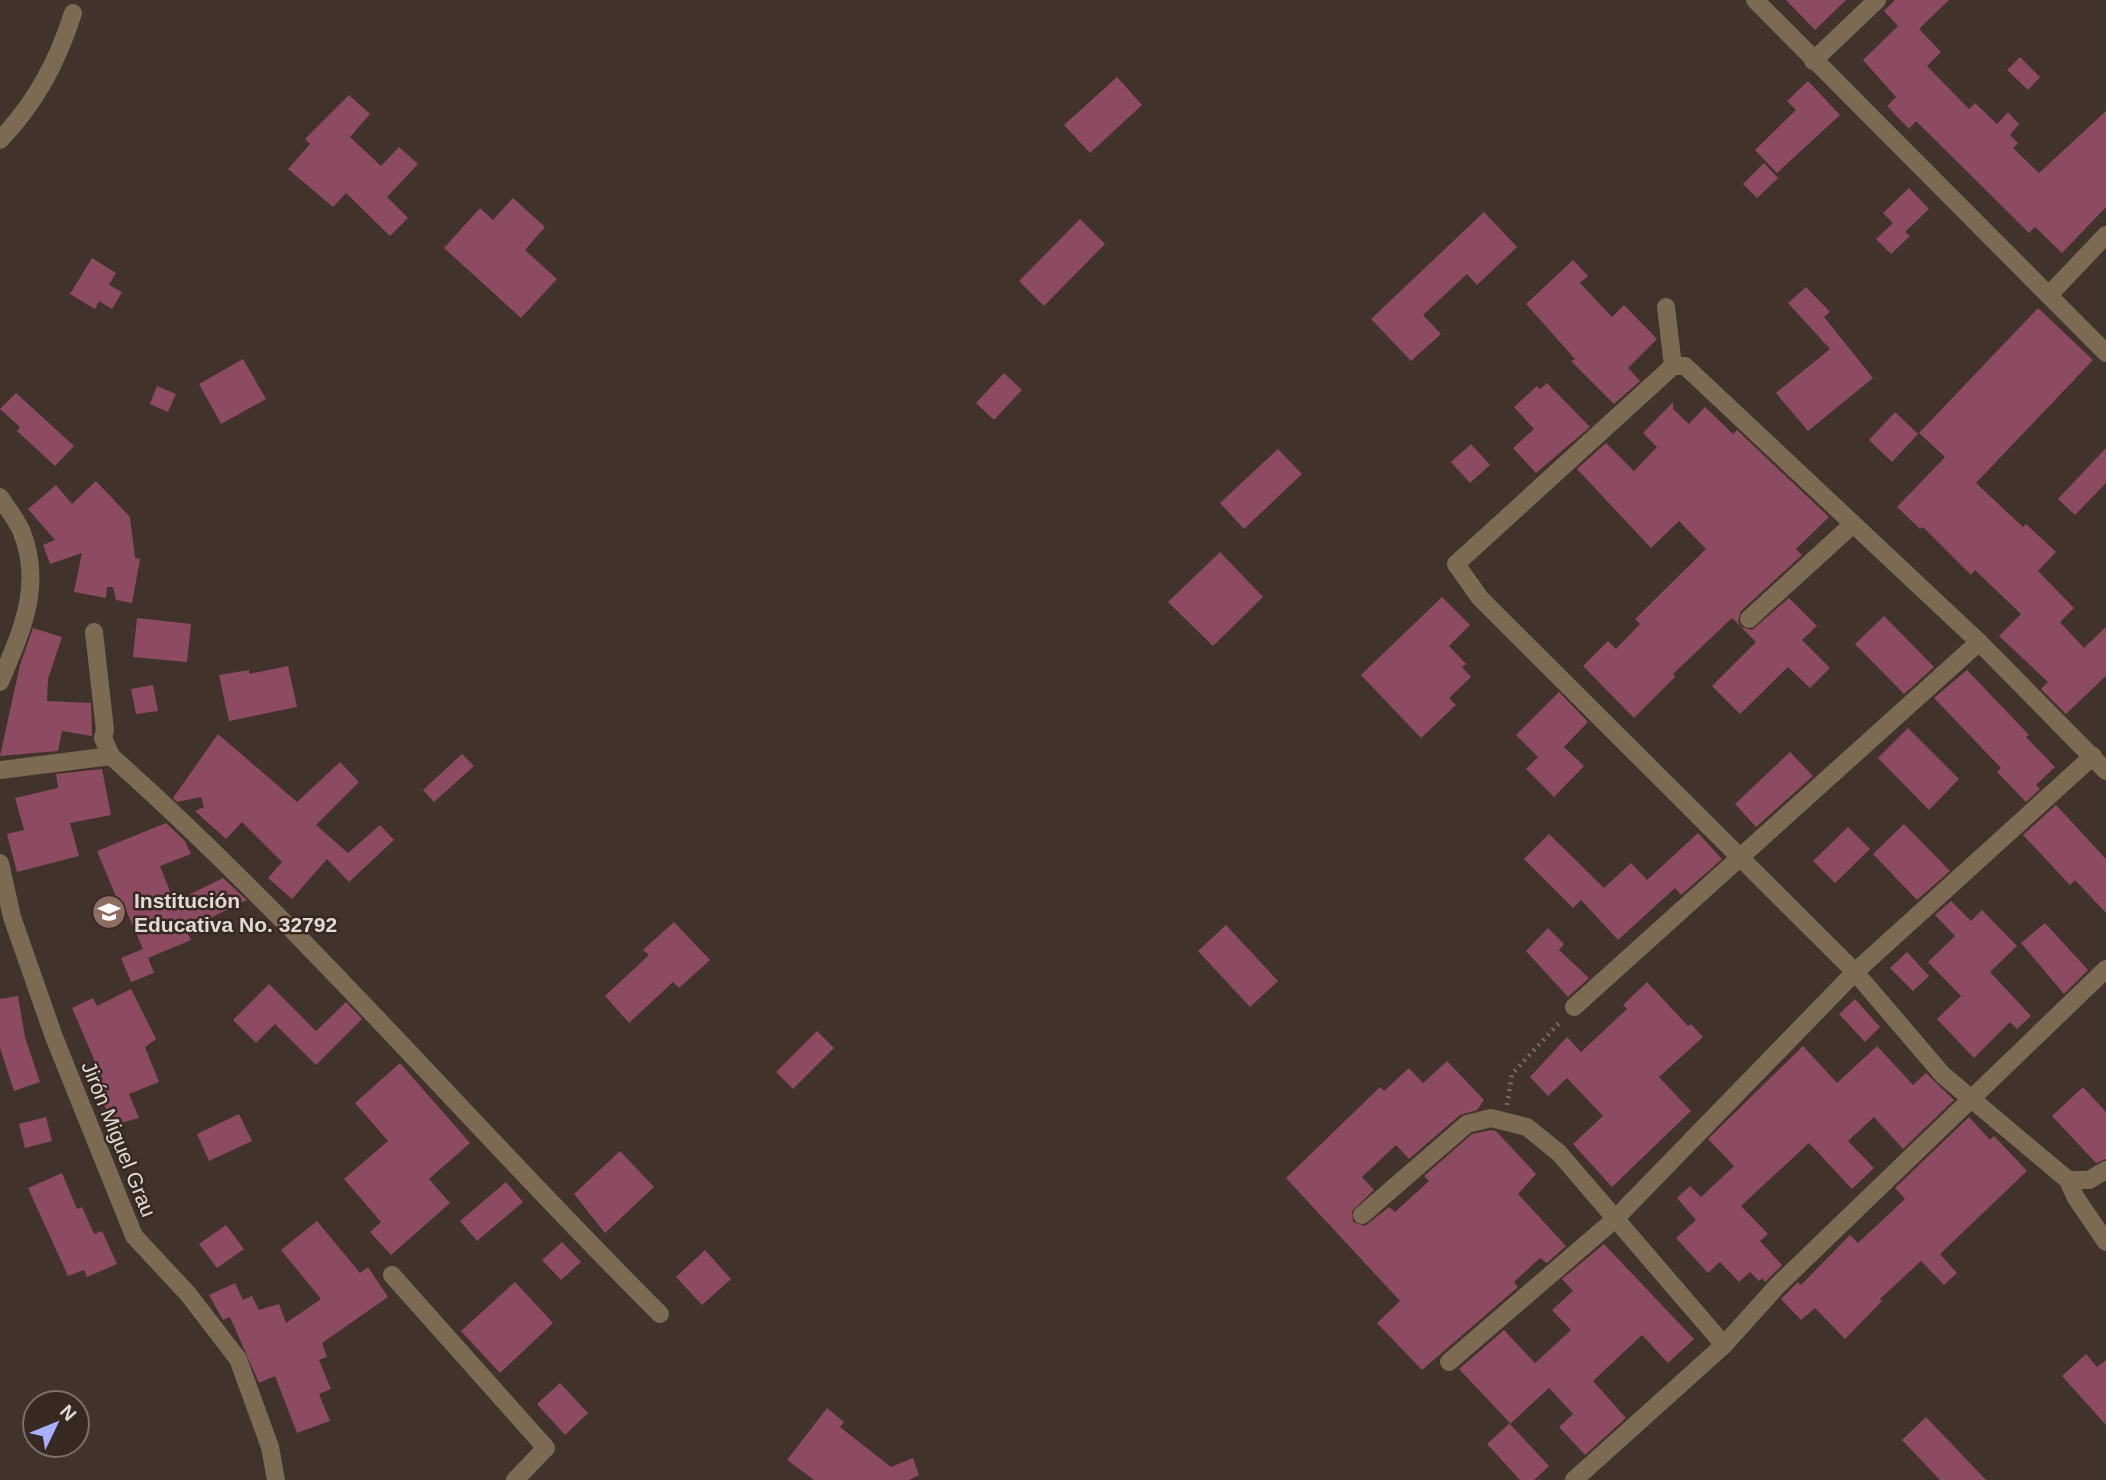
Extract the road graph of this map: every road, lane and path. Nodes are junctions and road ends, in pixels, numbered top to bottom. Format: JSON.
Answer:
{"nodes":[{"id":1,"x":1755,"y":0,"type":"edge"},
{"id":2,"x":1877,"y":0,"type":"edge"},
{"id":3,"x":73,"y":13,"type":"dead end"},
{"id":4,"x":1813,"y":61,"type":"junction"},
{"id":5,"x":0,"y":140,"type":"edge"},
{"id":6,"x":2106,"y":235,"type":"edge"},
{"id":7,"x":2049,"y":295,"type":"junction"},
{"id":8,"x":1666,"y":307,"type":"dead end"},
{"id":9,"x":2106,"y":353,"type":"edge"},
{"id":10,"x":1672,"y":366,"type":"junction"},
{"id":11,"x":0,"y":497,"type":"edge"},
{"id":12,"x":1853,"y":524,"type":"junction"},
{"id":13,"x":1749,"y":619,"type":"dead end"},
{"id":14,"x":94,"y":632,"type":"dead end"},
{"id":15,"x":1979,"y":642,"type":"junction"},
{"id":16,"x":0,"y":682,"type":"edge"},
{"id":17,"x":2093,"y":755,"type":"junction"},
{"id":18,"x":111,"y":756,"type":"junction"},
{"id":19,"x":0,"y":770,"type":"edge"},
{"id":20,"x":2106,"y":771,"type":"edge"},
{"id":21,"x":1741,"y":859,"type":"junction"},
{"id":22,"x":0,"y":863,"type":"edge"},
{"id":23,"x":2106,"y":969,"type":"edge"},
{"id":24,"x":1855,"y":972,"type":"junction"},
{"id":25,"x":1574,"y":1007,"type":"joint"},
{"id":26,"x":1972,"y":1101,"type":"junction"},
{"id":27,"x":1503,"y":1121,"type":"junction"},
{"id":28,"x":2106,"y":1170,"type":"edge"},
{"id":29,"x":2068,"y":1180,"type":"junction"},
{"id":30,"x":1362,"y":1215,"type":"dead end"},
{"id":31,"x":1614,"y":1220,"type":"junction"},
{"id":32,"x":2106,"y":1242,"type":"edge"},
{"id":33,"x":392,"y":1275,"type":"dead end"},
{"id":34,"x":660,"y":1314,"type":"dead end"},
{"id":35,"x":1724,"y":1345,"type":"junction"},
{"id":36,"x":1449,"y":1362,"type":"dead end"},
{"id":37,"x":276,"y":1480,"type":"edge"},
{"id":38,"x":515,"y":1480,"type":"edge"},
{"id":39,"x":1574,"y":1480,"type":"edge"}],
"edges":[{"from":1,"to":4,"type":"street"},
{"from":2,"to":4,"type":"street"},
{"from":3,"to":5,"type":"street"},
{"from":4,"to":7,"type":"street"},
{"from":6,"to":7,"type":"street"},
{"from":7,"to":9,"type":"street"},
{"from":8,"to":10,"type":"street"},
{"from":10,"to":12,"type":"street"},
{"from":10,"to":21,"type":"street"},
{"from":11,"to":16,"type":"street"},
{"from":12,"to":13,"type":"street"},
{"from":12,"to":15,"type":"street"},
{"from":14,"to":18,"type":"street"},
{"from":15,"to":17,"type":"street"},
{"from":15,"to":21,"type":"street"},
{"from":17,"to":20,"type":"street"},
{"from":17,"to":24,"type":"street"},
{"from":18,"to":19,"type":"street"},
{"from":18,"to":34,"type":"street"},
{"from":21,"to":24,"type":"street"},
{"from":21,"to":25,"type":"street"},
{"from":22,"to":37,"type":"street","name":"Jirón Miguel Grau"},
{"from":23,"to":26,"type":"street"},
{"from":24,"to":26,"type":"street"},
{"from":24,"to":31,"type":"street"},
{"from":25,"to":27,"type":"path"},
{"from":26,"to":29,"type":"street"},
{"from":26,"to":35,"type":"street"},
{"from":27,"to":30,"type":"street"},
{"from":27,"to":31,"type":"street"},
{"from":28,"to":29,"type":"street"},
{"from":29,"to":32,"type":"street"},
{"from":31,"to":35,"type":"street"},
{"from":31,"to":36,"type":"street"},
{"from":33,"to":38,"type":"street"},
{"from":35,"to":39,"type":"street"}]}
